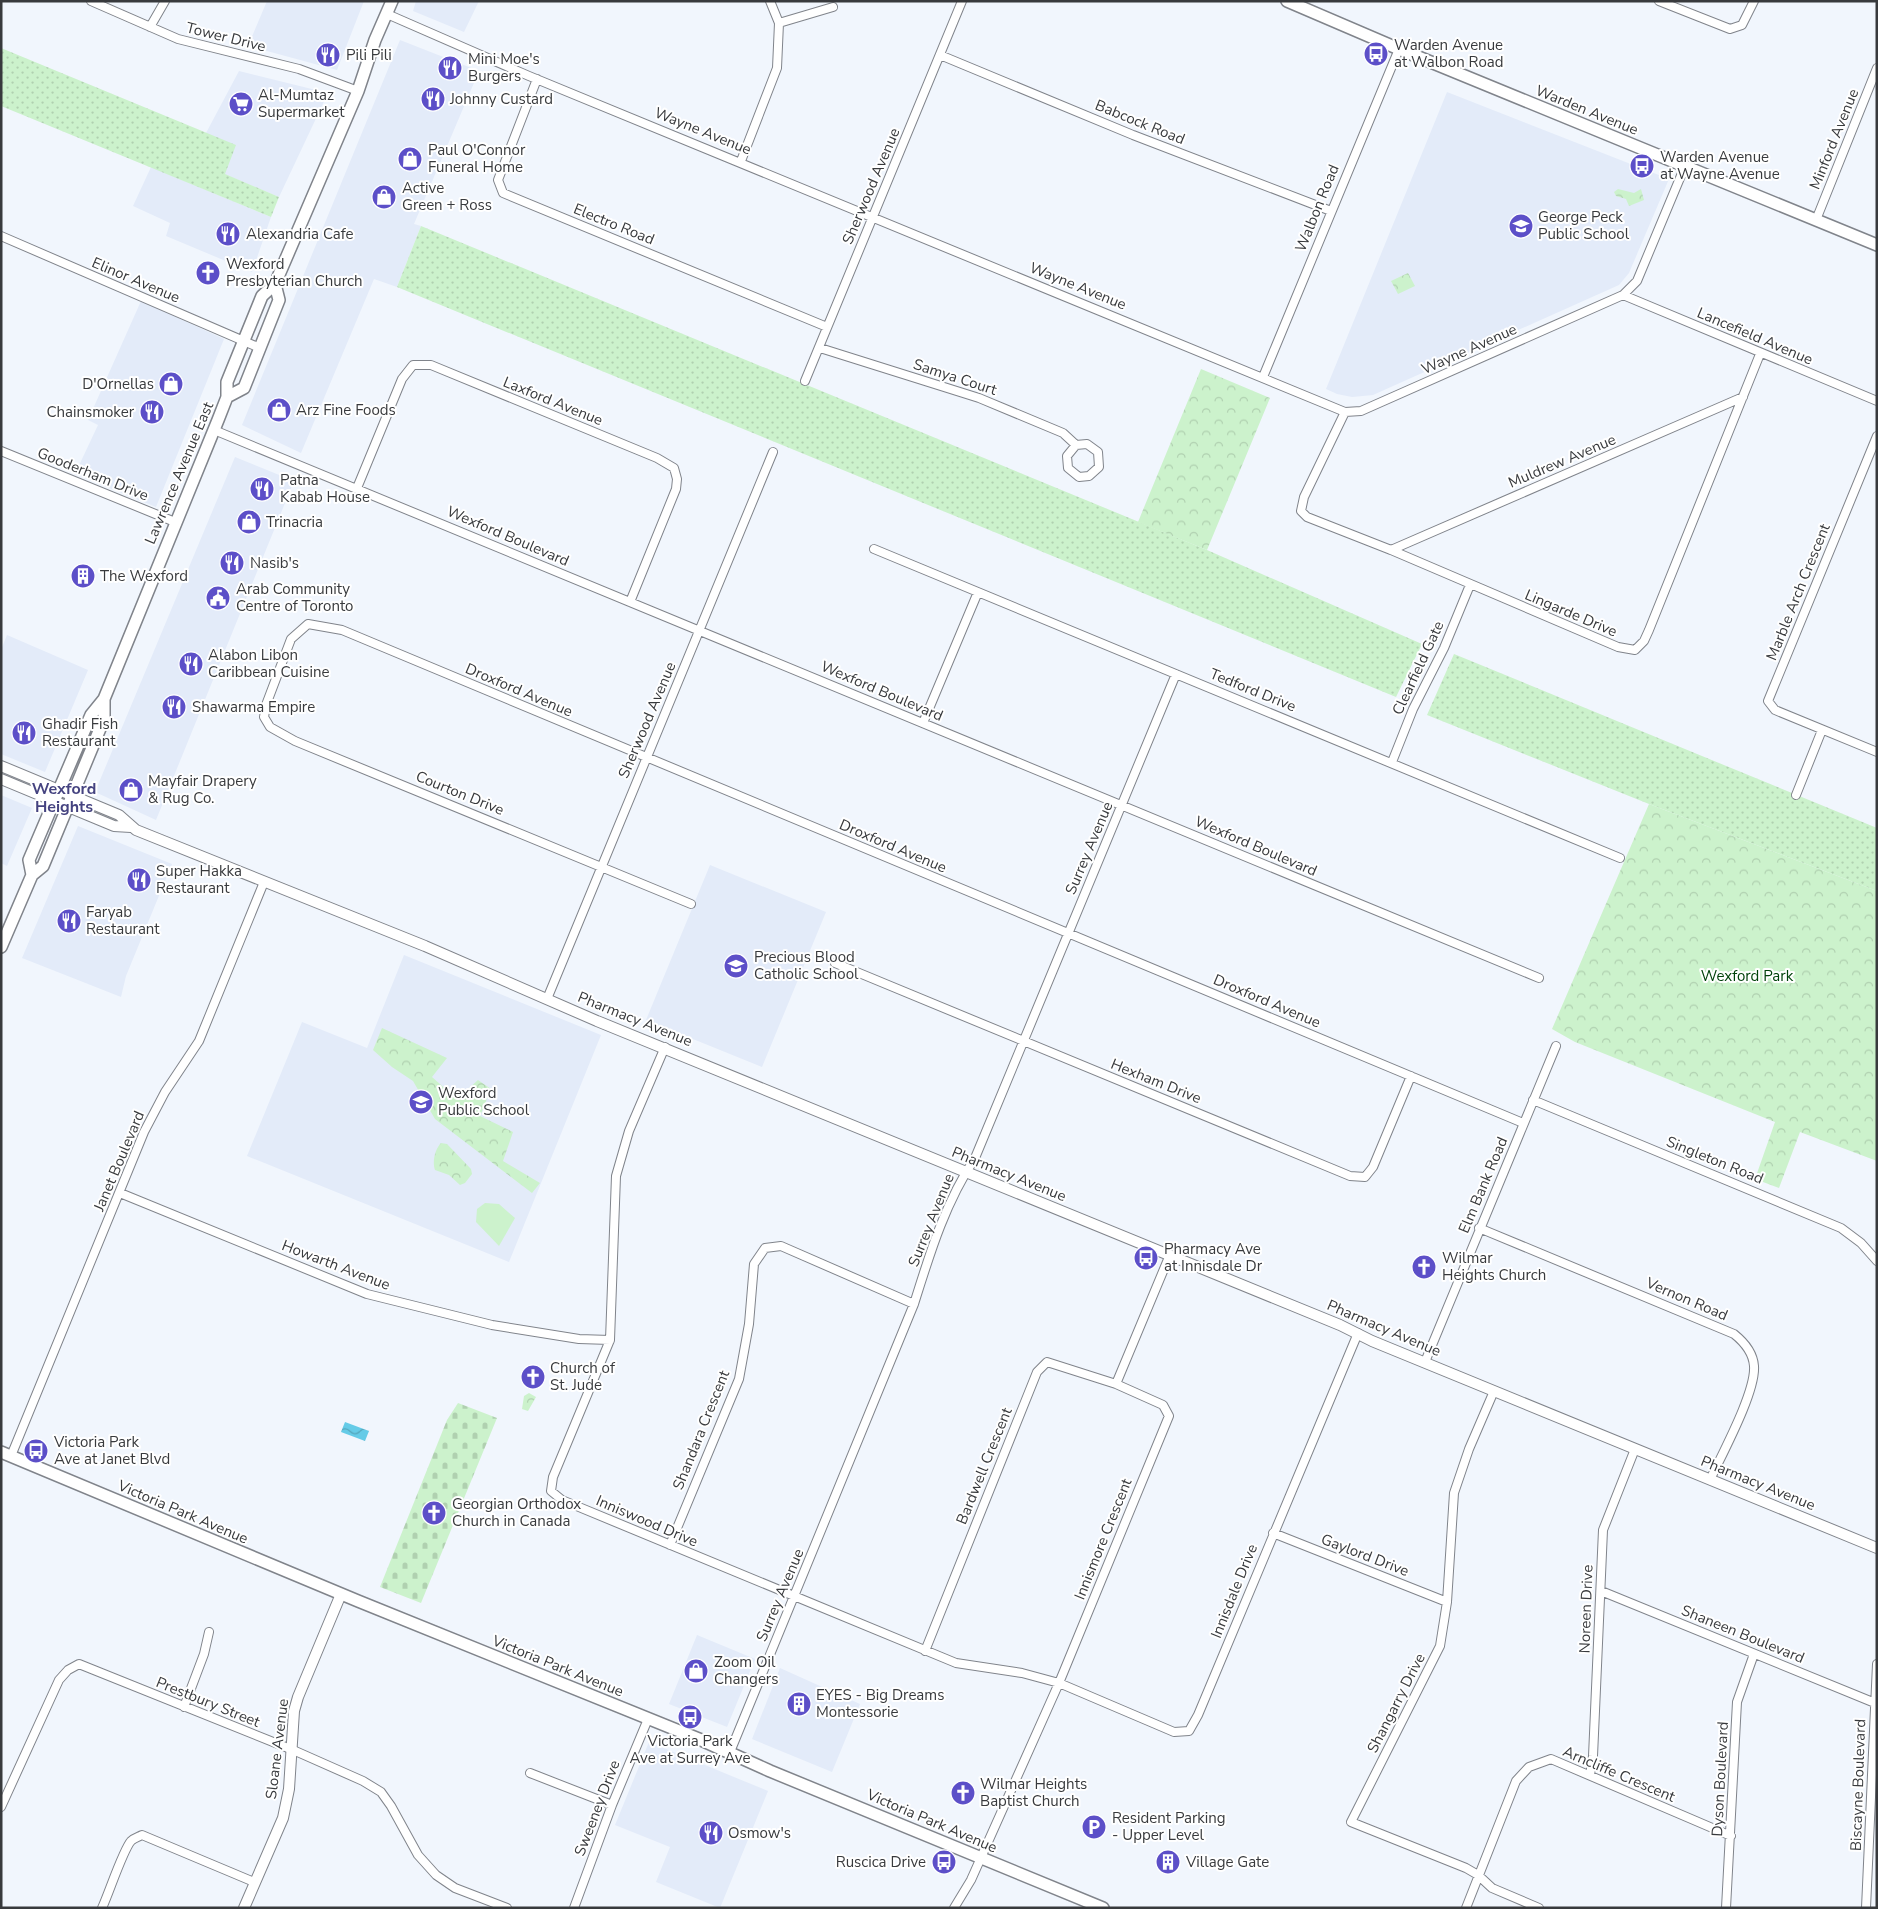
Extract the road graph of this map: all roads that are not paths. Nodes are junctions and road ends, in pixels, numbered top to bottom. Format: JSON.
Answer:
{"nodes":[{"id":1,"x":91,"y":1,"type":"edge"},
{"id":2,"x":164,"y":1,"type":"edge"},
{"id":3,"x":392,"y":1,"type":"edge"},
{"id":4,"x":770,"y":1,"type":"edge"},
{"id":5,"x":962,"y":1,"type":"edge"},
{"id":6,"x":1287,"y":1,"type":"edge"},
{"id":7,"x":1660,"y":1,"type":"edge"},
{"id":8,"x":1754,"y":1,"type":"edge"},
{"id":9,"x":833,"y":7,"type":"dead end"},
{"id":10,"x":387,"y":14,"type":"junction"},
{"id":11,"x":779,"y":23,"type":"junction"},
{"id":12,"x":150,"y":26,"type":"junction"},
{"id":13,"x":1399,"y":49,"type":"junction"},
{"id":14,"x":940,"y":55,"type":"junction"},
{"id":15,"x":1877,"y":68,"type":"edge"},
{"id":16,"x":537,"y":79,"type":"junction"},
{"id":17,"x":358,"y":91,"type":"junction"},
{"id":18,"x":741,"y":162,"type":"junction"},
{"id":19,"x":1685,"y":166,"type":"junction"},
{"id":20,"x":1331,"y":210,"type":"junction"},
{"id":21,"x":873,"y":216,"type":"junction"},
{"id":22,"x":1816,"y":220,"type":"junction"},
{"id":23,"x":1,"y":236,"type":"edge"},
{"id":24,"x":1877,"y":245,"type":"edge"},
{"id":25,"x":276,"y":284,"type":"junction"},
{"id":26,"x":1623,"y":295,"type":"junction"},
{"id":27,"x":827,"y":327,"type":"junction"},
{"id":28,"x":244,"y":342,"type":"junction"},
{"id":29,"x":260,"y":348,"type":"junction"},
{"id":30,"x":820,"y":348,"type":"junction"},
{"id":31,"x":1760,"y":354,"type":"junction"},
{"id":32,"x":1263,"y":377,"type":"junction"},
{"id":33,"x":806,"y":381,"type":"dead end"},
{"id":34,"x":227,"y":397,"type":"junction"},
{"id":35,"x":1743,"y":397,"type":"junction"},
{"id":36,"x":1877,"y":401,"type":"edge"},
{"id":37,"x":1346,"y":412,"type":"junction"},
{"id":38,"x":214,"y":430,"type":"junction"},
{"id":39,"x":1877,"y":436,"type":"edge"},
{"id":40,"x":1076,"y":445,"type":"junction"},
{"id":41,"x":1,"y":451,"type":"edge"},
{"id":42,"x":773,"y":452,"type":"dead end"},
{"id":43,"x":357,"y":488,"type":"junction"},
{"id":44,"x":175,"y":522,"type":"junction"},
{"id":45,"x":874,"y":549,"type":"dead end"},
{"id":46,"x":1391,"y":550,"type":"junction"},
{"id":47,"x":1470,"y":585,"type":"junction"},
{"id":48,"x":978,"y":592,"type":"junction"},
{"id":49,"x":630,"y":602,"type":"junction"},
{"id":50,"x":700,"y":630,"type":"junction"},
{"id":51,"x":1176,"y":674,"type":"junction"},
{"id":52,"x":277,"y":676,"type":"joint"},
{"id":53,"x":104,"y":699,"type":"junction"},
{"id":54,"x":923,"y":723,"type":"junction"},
{"id":55,"x":1822,"y":730,"type":"junction"},
{"id":56,"x":1877,"y":752,"type":"edge"},
{"id":57,"x":646,"y":758,"type":"junction"},
{"id":58,"x":1392,"y":762,"type":"junction"},
{"id":59,"x":1,"y":766,"type":"edge"},
{"id":60,"x":1,"y":778,"type":"edge"},
{"id":61,"x":59,"y":789,"type":"junction"},
{"id":62,"x":73,"y":795,"type":"junction"},
{"id":63,"x":1796,"y":795,"type":"dead end"},
{"id":64,"x":55,"y":801,"type":"junction"},
{"id":65,"x":1121,"y":805,"type":"junction"},
{"id":66,"x":68,"y":807,"type":"junction"},
{"id":67,"x":131,"y":827,"type":"junction"},
{"id":68,"x":1620,"y":858,"type":"dead end"},
{"id":69,"x":601,"y":866,"type":"junction"},
{"id":70,"x":32,"y":875,"type":"junction"},
{"id":71,"x":264,"y":882,"type":"junction"},
{"id":72,"x":691,"y":904,"type":"dead end"},
{"id":73,"x":1068,"y":934,"type":"junction"},
{"id":74,"x":1,"y":947,"type":"edge"},
{"id":75,"x":834,"y":963,"type":"dead end"},
{"id":76,"x":1538,"y":978,"type":"dead end"},
{"id":77,"x":547,"y":999,"type":"junction"},
{"id":78,"x":1023,"y":1041,"type":"junction"},
{"id":79,"x":1556,"y":1046,"type":"dead end"},
{"id":80,"x":665,"y":1047,"type":"junction"},
{"id":81,"x":1411,"y":1076,"type":"junction"},
{"id":82,"x":1533,"y":1100,"type":"junction"},
{"id":83,"x":1523,"y":1123,"type":"junction"},
{"id":84,"x":965,"y":1172,"type":"junction"},
{"id":85,"x":120,"y":1193,"type":"junction"},
{"id":86,"x":1480,"y":1228,"type":"junction"},
{"id":87,"x":1169,"y":1256,"type":"junction"},
{"id":88,"x":1877,"y":1261,"type":"edge"},
{"id":89,"x":914,"y":1304,"type":"junction"},
{"id":90,"x":1358,"y":1333,"type":"junction"},
{"id":91,"x":610,"y":1340,"type":"junction"},
{"id":92,"x":1425,"y":1362,"type":"junction"},
{"id":93,"x":1116,"y":1384,"type":"junction"},
{"id":94,"x":1494,"y":1391,"type":"junction"},
{"id":95,"x":1635,"y":1449,"type":"junction"},
{"id":96,"x":6,"y":1454,"type":"edge"},
{"id":97,"x":1710,"y":1480,"type":"junction"},
{"id":98,"x":1273,"y":1533,"type":"junction"},
{"id":99,"x":670,"y":1545,"type":"junction"},
{"id":100,"x":1877,"y":1548,"type":"edge"},
{"id":101,"x":1601,"y":1591,"type":"junction"},
{"id":102,"x":341,"y":1594,"type":"junction"},
{"id":103,"x":795,"y":1597,"type":"junction"},
{"id":104,"x":1447,"y":1602,"type":"junction"},
{"id":105,"x":209,"y":1632,"type":"dead end"},
{"id":106,"x":925,"y":1650,"type":"junction"},
{"id":107,"x":1754,"y":1654,"type":"junction"},
{"id":108,"x":1877,"y":1664,"type":"edge"},
{"id":109,"x":1059,"y":1683,"type":"junction"},
{"id":110,"x":1875,"y":1703,"type":"junction"},
{"id":111,"x":184,"y":1707,"type":"junction"},
{"id":112,"x":648,"y":1720,"type":"junction"},
{"id":113,"x":293,"y":1750,"type":"junction"},
{"id":114,"x":730,"y":1752,"type":"junction"},
{"id":115,"x":530,"y":1773,"type":"dead end"},
{"id":116,"x":1590,"y":1775,"type":"junction"},
{"id":117,"x":612,"y":1805,"type":"junction"},
{"id":118,"x":1,"y":1807,"type":"edge"},
{"id":119,"x":1731,"y":1836,"type":"junction"},
{"id":120,"x":981,"y":1858,"type":"junction"},
{"id":121,"x":1478,"y":1875,"type":"junction"},
{"id":122,"x":254,"y":1882,"type":"junction"},
{"id":123,"x":102,"y":1908,"type":"edge"},
{"id":124,"x":244,"y":1908,"type":"edge"},
{"id":125,"x":507,"y":1908,"type":"edge"},
{"id":126,"x":574,"y":1908,"type":"edge"},
{"id":127,"x":954,"y":1908,"type":"edge"},
{"id":128,"x":1103,"y":1908,"type":"edge"},
{"id":129,"x":1466,"y":1908,"type":"edge"},
{"id":130,"x":1540,"y":1908,"type":"edge"},
{"id":131,"x":1726,"y":1908,"type":"edge"},
{"id":132,"x":1866,"y":1908,"type":"edge"}],
"edges":[{"from":1,"to":12,"type":"street","name":"Tower Drive"},
{"from":2,"to":12,"type":"street"},
{"from":3,"to":10,"type":"main road","name":"Lawrence Avenue East"},
{"from":4,"to":11,"type":"street"},
{"from":5,"to":14,"type":"street","name":"Sherwood Avenue"},
{"from":6,"to":13,"type":"main road","name":"Warden Avenue"},
{"from":7,"to":8,"type":"street"},
{"from":9,"to":11,"type":"street"},
{"from":10,"to":16,"type":"street","name":"Wayne Avenue"},
{"from":10,"to":17,"type":"main road","name":"Lawrence Avenue East"},
{"from":11,"to":18,"type":"street"},
{"from":12,"to":17,"type":"street","name":"Tower Drive"},
{"from":13,"to":19,"type":"main road","name":"Warden Avenue"},
{"from":13,"to":20,"type":"street","name":"Walbon Road"},
{"from":14,"to":20,"type":"street","name":"Babcock Road"},
{"from":14,"to":21,"type":"street","name":"Sherwood Avenue"},
{"from":15,"to":22,"type":"street","name":"Minford Avenue"},
{"from":16,"to":18,"type":"street","name":"Wayne Avenue"},
{"from":16,"to":27,"type":"street","name":"Electro Road"},
{"from":17,"to":25,"type":"main road","name":"Lawrence Avenue East"},
{"from":18,"to":21,"type":"street","name":"Wayne Avenue"},
{"from":19,"to":22,"type":"main road","name":"Warden Avenue"},
{"from":19,"to":26,"type":"street","name":"Wayne Avenue"},
{"from":20,"to":32,"type":"street","name":"Walbon Road"},
{"from":21,"to":27,"type":"street","name":"Sherwood Avenue"},
{"from":21,"to":32,"type":"street","name":"Wayne Avenue"},
{"from":22,"to":24,"type":"main road","name":"Warden Avenue"},
{"from":23,"to":28,"type":"street","name":"Elinor Avenue"},
{"from":25,"to":28,"type":"main road","name":"Lawrence Avenue East"},
{"from":25,"to":29,"type":"main road","name":"Lawrence Avenue East"},
{"from":26,"to":31,"type":"street","name":"Lancefield Avenue"},
{"from":26,"to":37,"type":"street","name":"Wayne Avenue"},
{"from":27,"to":30,"type":"street","name":"Sherwood Avenue"},
{"from":28,"to":29,"type":"street","name":"Elinor Avenue"},
{"from":28,"to":34,"type":"main road","name":"Lawrence Avenue East"},
{"from":29,"to":34,"type":"main road","name":"Lawrence Avenue East"},
{"from":30,"to":33,"type":"street","name":"Sherwood Avenue"},
{"from":30,"to":40,"type":"street","name":"Samya Court"},
{"from":31,"to":35,"type":"street","name":"Lingarde Drive"},
{"from":31,"to":36,"type":"street","name":"Lancefield Avenue"},
{"from":32,"to":37,"type":"street","name":"Wayne Avenue"},
{"from":34,"to":38,"type":"main road","name":"Lawrence Avenue East"},
{"from":35,"to":46,"type":"street","name":"Muldrew Avenue"},
{"from":35,"to":47,"type":"street","name":"Lingarde Drive"},
{"from":37,"to":46,"type":"street","name":"Lingarde Drive"},
{"from":38,"to":43,"type":"street","name":"Wexford Boulevard"},
{"from":38,"to":44,"type":"main road","name":"Lawrence Avenue East"},
{"from":39,"to":55,"type":"street","name":"Marble Arch Crescent"},
{"from":40,"to":40,"type":"street","name":"Samya Court"},
{"from":41,"to":44,"type":"street","name":"Gooderham Drive"},
{"from":42,"to":50,"type":"street","name":"Sherwood Avenue"},
{"from":43,"to":49,"type":"street","name":"Wexford Boulevard"},
{"from":43,"to":49,"type":"street","name":"Laxford Avenue"},
{"from":44,"to":53,"type":"main road","name":"Lawrence Avenue East"},
{"from":45,"to":48,"type":"street","name":"Tedford Drive"},
{"from":46,"to":47,"type":"street","name":"Lingarde Drive"},
{"from":47,"to":58,"type":"street","name":"Clearfield Gate"},
{"from":48,"to":51,"type":"street","name":"Tedford Drive"},
{"from":48,"to":54,"type":"street"},
{"from":49,"to":50,"type":"street","name":"Wexford Boulevard"},
{"from":50,"to":54,"type":"street","name":"Wexford Boulevard"},
{"from":50,"to":57,"type":"street","name":"Sherwood Avenue"},
{"from":51,"to":58,"type":"street","name":"Tedford Drive"},
{"from":51,"to":65,"type":"street","name":"Surrey Avenue"},
{"from":52,"to":57,"type":"street","name":"Droxford Avenue"},
{"from":52,"to":69,"type":"street","name":"Courton Drive"},
{"from":53,"to":61,"type":"main road","name":"Lawrence Avenue East"},
{"from":53,"to":62,"type":"main road","name":"Lawrence Avenue East"},
{"from":54,"to":65,"type":"street","name":"Wexford Boulevard"},
{"from":55,"to":56,"type":"street","name":"Marble Arch Crescent"},
{"from":55,"to":63,"type":"street"},
{"from":57,"to":69,"type":"street","name":"Sherwood Avenue"},
{"from":57,"to":73,"type":"street","name":"Droxford Avenue"},
{"from":58,"to":68,"type":"street","name":"Tedford Drive"},
{"from":59,"to":61,"type":"street","name":"Pharmacy Avenue"},
{"from":60,"to":64,"type":"street","name":"Pharmacy Avenue"},
{"from":61,"to":62,"type":"street","name":"Pharmacy Avenue"},
{"from":61,"to":64,"type":"main road","name":"Lawrence Avenue East"},
{"from":62,"to":66,"type":"main road","name":"Lawrence Avenue East"},
{"from":62,"to":67,"type":"street","name":"Pharmacy Avenue"},
{"from":64,"to":66,"type":"street","name":"Pharmacy Avenue"},
{"from":64,"to":70,"type":"main road","name":"Lawrence Avenue East"},
{"from":65,"to":73,"type":"street","name":"Surrey Avenue"},
{"from":65,"to":76,"type":"street","name":"Wexford Boulevard"},
{"from":66,"to":67,"type":"street","name":"Pharmacy Avenue"},
{"from":66,"to":70,"type":"main road","name":"Lawrence Avenue East"},
{"from":67,"to":71,"type":"street","name":"Pharmacy Avenue"},
{"from":69,"to":72,"type":"street","name":"Courton Drive"},
{"from":69,"to":77,"type":"street","name":"Sherwood Avenue"},
{"from":70,"to":74,"type":"main road","name":"Lawrence Avenue East"},
{"from":71,"to":77,"type":"street","name":"Pharmacy Avenue"},
{"from":71,"to":85,"type":"street","name":"Janet Boulevard"},
{"from":73,"to":78,"type":"street","name":"Surrey Avenue"},
{"from":73,"to":81,"type":"street","name":"Droxford Avenue"},
{"from":75,"to":78,"type":"street","name":"Hexham Drive"},
{"from":77,"to":80,"type":"street","name":"Pharmacy Avenue"},
{"from":78,"to":81,"type":"street","name":"Hexham Drive"},
{"from":78,"to":84,"type":"street","name":"Surrey Avenue"},
{"from":79,"to":82,"type":"street","name":"Elm Bank Road"},
{"from":80,"to":84,"type":"street","name":"Pharmacy Avenue"},
{"from":80,"to":91,"type":"street","name":"Inniswood Drive"},
{"from":81,"to":83,"type":"street","name":"Droxford Avenue"},
{"from":82,"to":83,"type":"street","name":"Elm Bank Road"},
{"from":82,"to":88,"type":"street","name":"Singleton Road"},
{"from":83,"to":86,"type":"street","name":"Elm Bank Road"},
{"from":84,"to":87,"type":"street","name":"Pharmacy Avenue"},
{"from":84,"to":89,"type":"street","name":"Surrey Avenue"},
{"from":85,"to":91,"type":"street","name":"Howarth Avenue"},
{"from":85,"to":96,"type":"street","name":"Janet Boulevard"},
{"from":86,"to":92,"type":"street","name":"Elm Bank Road"},
{"from":86,"to":97,"type":"street","name":"Vernon Road"},
{"from":87,"to":90,"type":"street","name":"Pharmacy Avenue"},
{"from":87,"to":93,"type":"street"},
{"from":89,"to":99,"type":"street","name":"Shandara Crescent"},
{"from":89,"to":103,"type":"street","name":"Surrey Avenue"},
{"from":90,"to":92,"type":"street","name":"Pharmacy Avenue"},
{"from":90,"to":98,"type":"street","name":"Innisdale Drive"},
{"from":91,"to":99,"type":"street","name":"Inniswood Drive"},
{"from":92,"to":94,"type":"street","name":"Pharmacy Avenue"},
{"from":93,"to":106,"type":"street","name":"Bardwell Crescent"},
{"from":93,"to":109,"type":"street","name":"Innismore Crescent"},
{"from":94,"to":95,"type":"street","name":"Pharmacy Avenue"},
{"from":94,"to":104,"type":"street","name":"Shangarry Drive"},
{"from":95,"to":97,"type":"street","name":"Pharmacy Avenue"},
{"from":95,"to":101,"type":"street","name":"Noreen Drive"},
{"from":96,"to":102,"type":"main road","name":"Victoria Park Avenue"},
{"from":97,"to":100,"type":"street","name":"Pharmacy Avenue"},
{"from":98,"to":104,"type":"street","name":"Gaylord Drive"},
{"from":98,"to":109,"type":"street","name":"Innisdale Drive"},
{"from":99,"to":103,"type":"street","name":"Inniswood Drive"},
{"from":101,"to":107,"type":"street","name":"Shaneen Boulevard"},
{"from":101,"to":116,"type":"street","name":"Noreen Drive"},
{"from":102,"to":112,"type":"main road","name":"Victoria Park Avenue"},
{"from":102,"to":113,"type":"street","name":"Sloane Avenue"},
{"from":103,"to":106,"type":"street","name":"Inniswood Drive"},
{"from":103,"to":114,"type":"street","name":"Surrey Avenue"},
{"from":104,"to":121,"type":"street","name":"Shangarry Drive"},
{"from":105,"to":111,"type":"street"},
{"from":106,"to":109,"type":"street","name":"Inniswood Drive"},
{"from":107,"to":110,"type":"street","name":"Shaneen Boulevard"},
{"from":107,"to":119,"type":"street","name":"Dyson Boulevard"},
{"from":108,"to":110,"type":"street","name":"Biscayne Boulevard"},
{"from":109,"to":120,"type":"street","name":"Innismore Crescent"},
{"from":110,"to":132,"type":"street","name":"Biscayne Boulevard"},
{"from":111,"to":113,"type":"street","name":"Prestbury Street"},
{"from":111,"to":118,"type":"street","name":"Prestbury Street"},
{"from":112,"to":114,"type":"main road","name":"Victoria Park Avenue"},
{"from":112,"to":117,"type":"street","name":"Sweeney Drive"},
{"from":113,"to":122,"type":"street","name":"Sloane Avenue"},
{"from":113,"to":125,"type":"street","name":"Prestbury Street"},
{"from":114,"to":120,"type":"main road","name":"Victoria Park Avenue"},
{"from":115,"to":117,"type":"street"},
{"from":116,"to":119,"type":"street","name":"Arncliffe Crescent"},
{"from":116,"to":121,"type":"street","name":"Arncliffe Crescent"},
{"from":117,"to":126,"type":"street","name":"Sweeney Drive"},
{"from":119,"to":131,"type":"street","name":"Dyson Boulevard"},
{"from":120,"to":127,"type":"street"},
{"from":120,"to":128,"type":"main road","name":"Victoria Park Avenue"},
{"from":121,"to":129,"type":"street","name":"Arncliffe Crescent"},
{"from":121,"to":130,"type":"street","name":"Shangarry Drive"},
{"from":122,"to":123,"type":"street"},
{"from":122,"to":124,"type":"street","name":"Sloane Avenue"}]}
